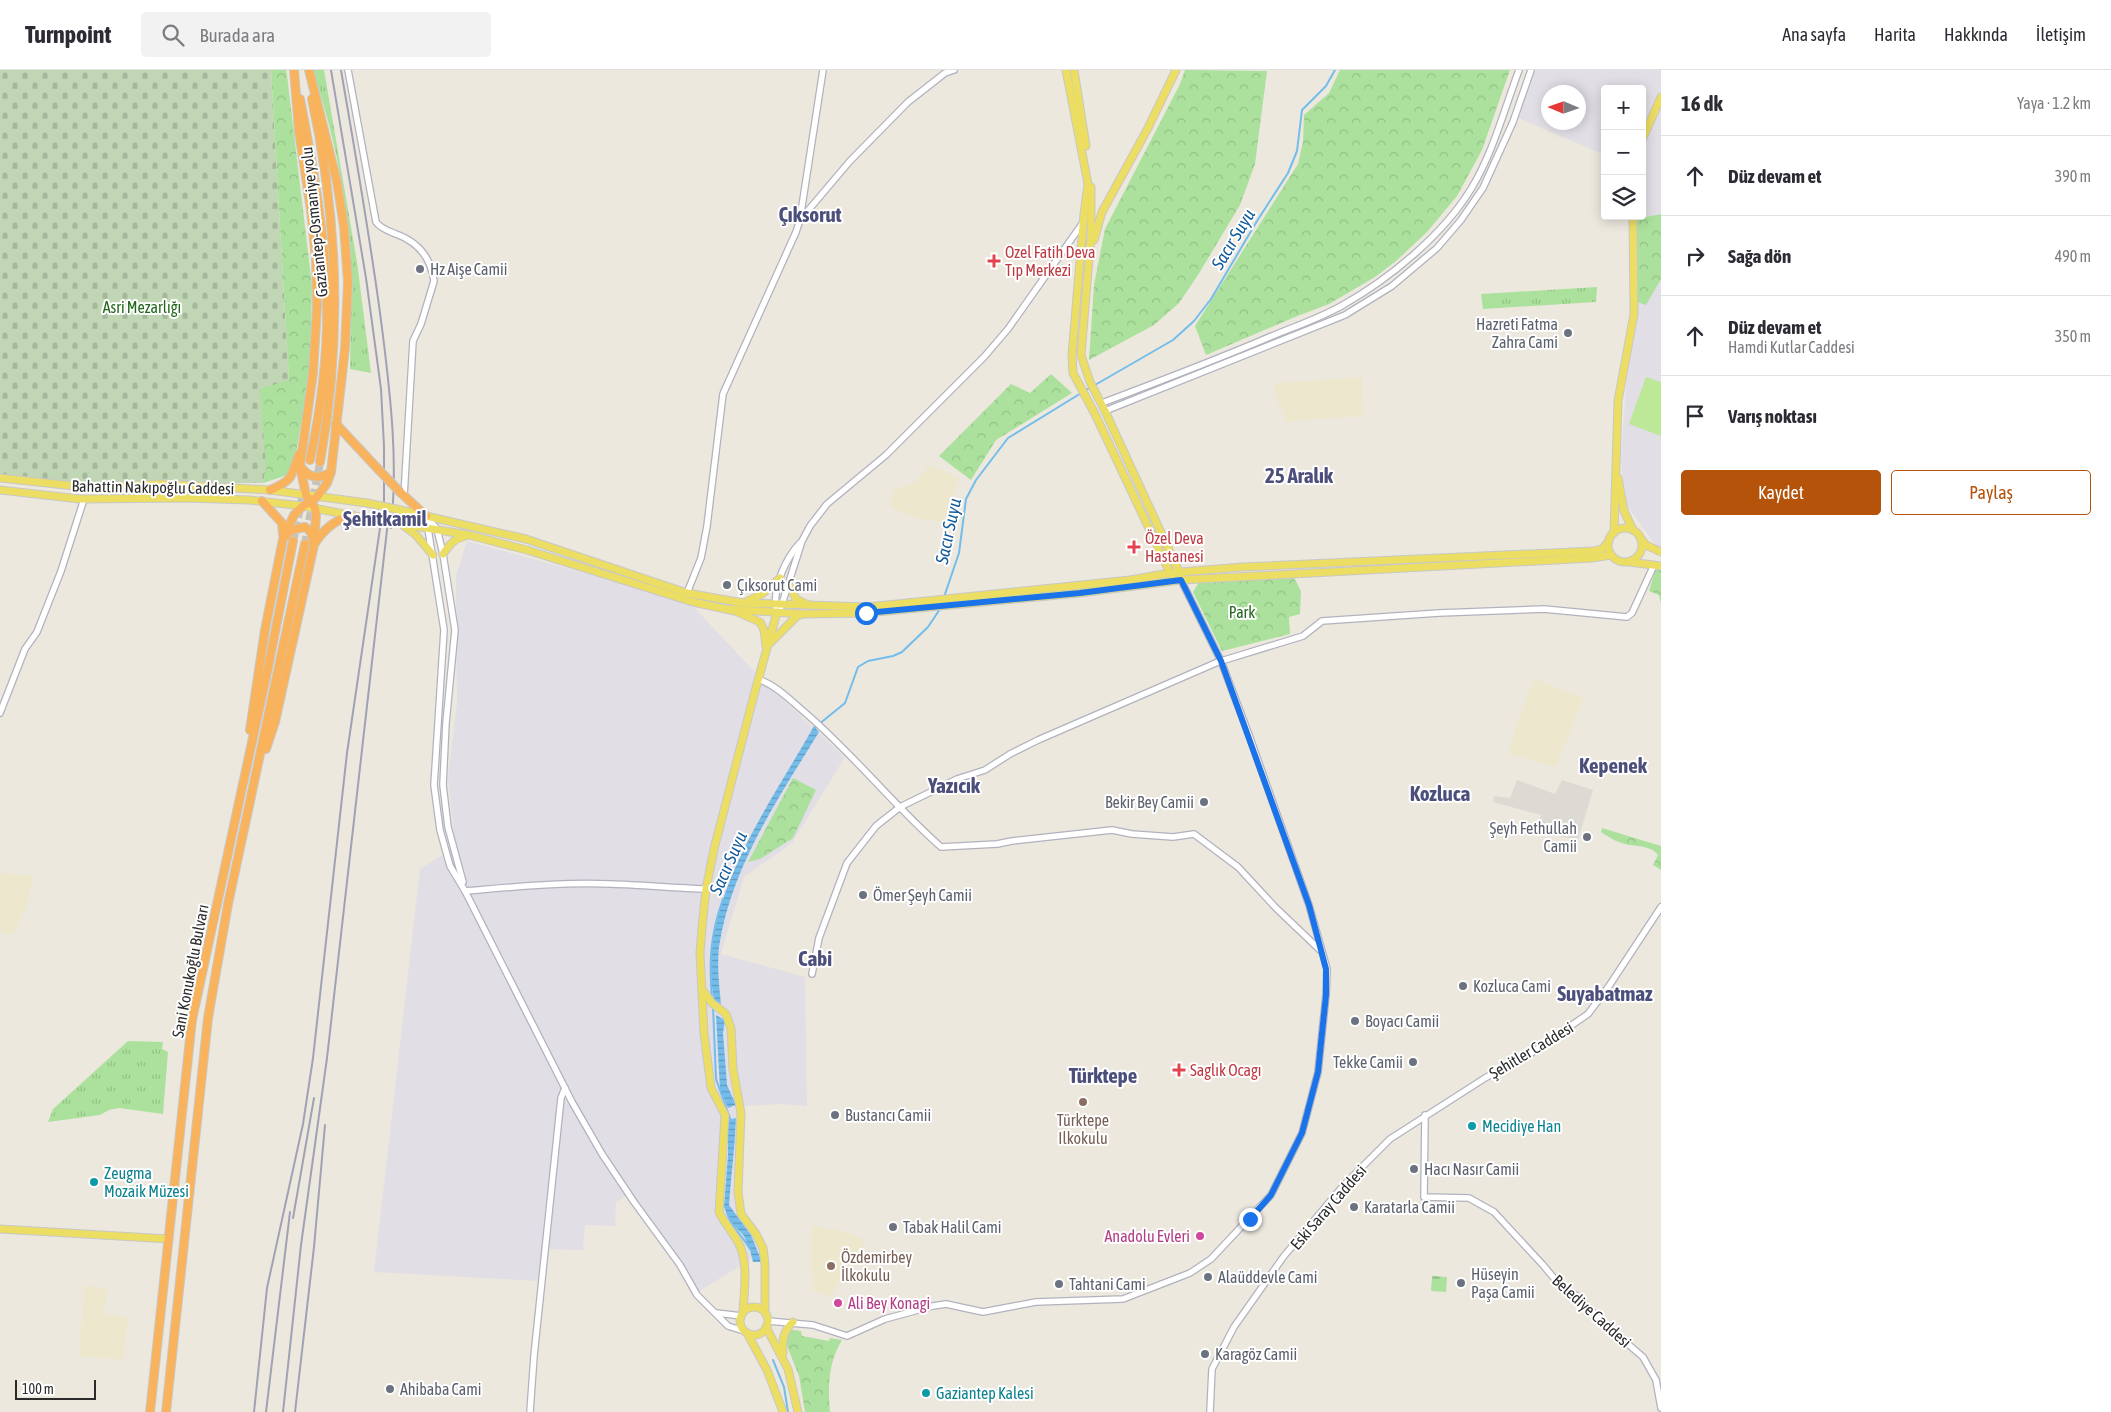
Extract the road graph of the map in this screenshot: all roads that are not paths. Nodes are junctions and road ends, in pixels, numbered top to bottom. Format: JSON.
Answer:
{"nodes":[{"id":1,"x":294,"y":70,"type":"edge"},
{"id":2,"x":308,"y":70,"type":"edge"},
{"id":3,"x":348,"y":70,"type":"edge"},
{"id":4,"x":823,"y":70,"type":"edge"},
{"id":5,"x":954,"y":70,"type":"edge"},
{"id":6,"x":1066,"y":70,"type":"edge"},
{"id":7,"x":1074,"y":70,"type":"edge"},
{"id":8,"x":1176,"y":70,"type":"edge"},
{"id":9,"x":1519,"y":70,"type":"edge"},
{"id":10,"x":1531,"y":70,"type":"edge"},
{"id":11,"x":1661,"y":97,"type":"edge"},
{"id":12,"x":1646,"y":131,"type":"edge"},
{"id":13,"x":1092,"y":199,"type":"junction"},
{"id":14,"x":1102,"y":212,"type":"junction"},
{"id":15,"x":800,"y":220,"type":"junction"},
{"id":16,"x":1633,"y":220,"type":"edge"},
{"id":17,"x":1084,"y":222,"type":"junction"},
{"id":18,"x":1088,"y":267,"type":"junction"},
{"id":19,"x":1102,"y":404,"type":"junction"},
{"id":20,"x":1105,"y":411,"type":"junction"},
{"id":21,"x":336,"y":424,"type":"junction"},
{"id":22,"x":304,"y":440,"type":"junction"},
{"id":23,"x":310,"y":460,"type":"tunnel mouth"},
{"id":24,"x":320,"y":462,"type":"tunnel mouth"},
{"id":25,"x":1616,"y":462,"type":"junction"},
{"id":26,"x":300,"y":466,"type":"junction"},
{"id":27,"x":331,"y":472,"type":"junction"},
{"id":28,"x":0,"y":478,"type":"edge"},
{"id":29,"x":0,"y":490,"type":"edge"},
{"id":30,"x":270,"y":490,"type":"junction"},
{"id":31,"x":402,"y":494,"type":"junction"},
{"id":32,"x":318,"y":497,"type":"junction"},
{"id":33,"x":84,"y":499,"type":"junction"},
{"id":34,"x":262,"y":501,"type":"junction"},
{"id":35,"x":310,"y":502,"type":"junction"},
{"id":36,"x":303,"y":506,"type":"junction"},
{"id":37,"x":351,"y":515,"type":"junction"},
{"id":38,"x":426,"y":516,"type":"junction"},
{"id":39,"x":402,"y":524,"type":"junction"},
{"id":40,"x":428,"y":528,"type":"junction"},
{"id":41,"x":437,"y":529,"type":"junction"},
{"id":42,"x":1633,"y":530,"type":"junction"},
{"id":43,"x":1614,"y":533,"type":"junction"},
{"id":44,"x":469,"y":535,"type":"junction"},
{"id":45,"x":1640,"y":537,"type":"junction"},
{"id":46,"x":283,"y":539,"type":"junction"},
{"id":47,"x":1609,"y":541,"type":"junction"},
{"id":48,"x":294,"y":542,"type":"tunnel mouth"},
{"id":49,"x":802,"y":542,"type":"junction"},
{"id":50,"x":305,"y":544,"type":"tunnel mouth"},
{"id":51,"x":314,"y":545,"type":"junction"},
{"id":52,"x":1661,"y":552,"type":"edge"},
{"id":53,"x":443,"y":554,"type":"junction"},
{"id":54,"x":1612,"y":554,"type":"junction"},
{"id":55,"x":433,"y":555,"type":"junction"},
{"id":56,"x":1629,"y":562,"type":"junction"},
{"id":57,"x":1658,"y":565,"type":"edge"},
{"id":58,"x":1170,"y":573,"type":"junction"},
{"id":59,"x":1181,"y":576,"type":"junction"},
{"id":60,"x":780,"y":578,"type":"junction"},
{"id":61,"x":788,"y":585,"type":"junction"},
{"id":62,"x":688,"y":593,"type":"junction"},
{"id":63,"x":743,"y":603,"type":"junction"},
{"id":64,"x":810,"y":606,"type":"junction"},
{"id":65,"x":778,"y":607,"type":"junction"},
{"id":66,"x":728,"y":609,"type":"junction"},
{"id":67,"x":803,"y":614,"type":"junction"},
{"id":68,"x":766,"y":647,"type":"junction"},
{"id":69,"x":1221,"y":661,"type":"junction"},
{"id":70,"x":758,"y":679,"type":"junction"},
{"id":71,"x":0,"y":713,"type":"edge"},
{"id":72,"x":244,"y":782,"type":"junction"},
{"id":73,"x":254,"y":784,"type":"junction"},
{"id":74,"x":900,"y":807,"type":"junction"},
{"id":75,"x":706,"y":889,"type":"junction"},
{"id":76,"x":465,"y":891,"type":"junction"},
{"id":77,"x":1661,"y":907,"type":"edge"},
{"id":78,"x":1322,"y":951,"type":"junction"},
{"id":79,"x":812,"y":974,"type":"dead end"},
{"id":80,"x":703,"y":990,"type":"junction"},
{"id":81,"x":718,"y":1009,"type":"junction"},
{"id":82,"x":704,"y":1020,"type":"junction"},
{"id":83,"x":565,"y":1088,"type":"junction"},
{"id":84,"x":1425,"y":1115,"type":"junction"},
{"id":85,"x":1390,"y":1139,"type":"joint"},
{"id":86,"x":0,"y":1229,"type":"edge"},
{"id":87,"x":169,"y":1239,"type":"junction"},
{"id":88,"x":716,"y":1312,"type":"junction"},
{"id":89,"x":765,"y":1313,"type":"junction"},
{"id":90,"x":742,"y":1314,"type":"junction"},
{"id":91,"x":793,"y":1322,"type":"junction"},
{"id":92,"x":767,"y":1324,"type":"junction"},
{"id":93,"x":746,"y":1332,"type":"junction"},
{"id":94,"x":783,"y":1357,"type":"junction"},
{"id":95,"x":1661,"y":1408,"type":"edge"},
{"id":96,"x":150,"y":1412,"type":"edge"},
{"id":97,"x":166,"y":1412,"type":"edge"},
{"id":98,"x":530,"y":1412,"type":"edge"},
{"id":99,"x":783,"y":1412,"type":"edge"},
{"id":100,"x":798,"y":1412,"type":"edge"},
{"id":101,"x":1210,"y":1412,"type":"edge"}],
"edges":[{"from":1,"to":22,"type":"highway"},
{"from":1,"to":23,"type":"highway","name":"Gaziantep-Osmaniye yolu"},
{"from":2,"to":21,"type":"highway"},
{"from":2,"to":24,"type":"highway","name":"Gaziantep-Osmaniye yolu"},
{"from":3,"to":31,"type":"street"},
{"from":4,"to":15,"type":"street"},
{"from":5,"to":15,"type":"street"},
{"from":6,"to":17,"type":"main road"},
{"from":7,"to":13,"type":"main road"},
{"from":8,"to":14,"type":"main road"},
{"from":9,"to":19,"type":"street"},
{"from":10,"to":20,"type":"street"},
{"from":11,"to":12,"type":"main road"},
{"from":13,"to":14,"type":"main road"},
{"from":13,"to":18,"type":"main road"},
{"from":14,"to":18,"type":"main road"},
{"from":15,"to":62,"type":"street"},
{"from":16,"to":25,"type":"main road"},
{"from":17,"to":49,"type":"street"},
{"from":17,"to":58,"type":"main road"},
{"from":18,"to":19,"type":"main road"},
{"from":19,"to":20,"type":"main road"},
{"from":20,"to":59,"type":"main road"},
{"from":21,"to":27,"type":"highway"},
{"from":21,"to":31,"type":"highway","bridge":true},
{"from":22,"to":26,"type":"highway"},
{"from":22,"to":30,"type":"highway"},
{"from":25,"to":42,"type":"main road"},
{"from":25,"to":43,"type":"main road"},
{"from":26,"to":27,"type":"highway"},
{"from":26,"to":35,"type":"highway"},
{"from":27,"to":32,"type":"highway"},
{"from":28,"to":30,"type":"main road","name":"Bahattin Nakıpoğlu Caddesi"},
{"from":29,"to":33,"type":"main road","name":"Bahattin Nakıpoğlu Caddesi"},
{"from":30,"to":35,"type":"main road","name":"Bahattin Nakıpoğlu Caddesi"},
{"from":31,"to":38,"type":"highway"},
{"from":32,"to":35,"type":"highway"},
{"from":32,"to":38,"type":"main road","bridge":true},
{"from":33,"to":34,"type":"main road","name":"Bahattin Nakıpoğlu Caddesi"},
{"from":33,"to":71,"type":"street"},
{"from":34,"to":36,"type":"main road","name":"Bahattin Nakıpoğlu Caddesi"},
{"from":34,"to":46,"type":"highway"},
{"from":35,"to":36,"type":"highway"},
{"from":35,"to":37,"type":"main road","name":"Bahattin Nakıpoğlu Caddesi"},
{"from":35,"to":51,"type":"highway"},
{"from":36,"to":46,"type":"highway"},
{"from":37,"to":39,"type":"main road","name":"Bahattin Nakıpoğlu Caddesi","bridge":true},
{"from":37,"to":51,"type":"highway"},
{"from":38,"to":40,"type":"street"},
{"from":38,"to":41,"type":"street"},
{"from":38,"to":62,"type":"main road"},
{"from":39,"to":40,"type":"main road","name":"Bahattin Nakıpoğlu Caddesi"},
{"from":39,"to":55,"type":"main road"},
{"from":40,"to":41,"type":"main road","name":"Bahattin Nakıpoğlu Caddesi"},
{"from":40,"to":55,"type":"street"},
{"from":41,"to":44,"type":"main road","name":"Bahattin Nakıpoğlu Caddesi"},
{"from":41,"to":53,"type":"street"},
{"from":42,"to":43,"type":"main road"},
{"from":42,"to":45,"type":"main road"},
{"from":43,"to":47,"type":"main road"},
{"from":44,"to":53,"type":"main road"},
{"from":44,"to":66,"type":"main road","name":"Bahattin Nakıpoğlu Caddesi"},
{"from":45,"to":52,"type":"main road"},
{"from":45,"to":56,"type":"main road"},
{"from":46,"to":51,"type":"highway"},
{"from":46,"to":72,"type":"highway"},
{"from":47,"to":54,"type":"main road"},
{"from":47,"to":59,"type":"main road"},
{"from":48,"to":72,"type":"highway","name":"Sani Konukoğlu Bulvarı"},
{"from":49,"to":60,"type":"street"},
{"from":49,"to":61,"type":"street"},
{"from":50,"to":73,"type":"highway","name":"Sani Konukoğlu Bulvarı"},
{"from":51,"to":73,"type":"highway"},
{"from":53,"to":76,"type":"street"},
{"from":54,"to":56,"type":"main road"},
{"from":54,"to":59,"type":"main road"},
{"from":55,"to":76,"type":"street"},
{"from":56,"to":57,"type":"main road"},
{"from":57,"to":69,"type":"street"},
{"from":58,"to":59,"type":"main road"},
{"from":58,"to":64,"type":"main road"},
{"from":59,"to":67,"type":"main road"},
{"from":59,"to":69,"type":"street"},
{"from":60,"to":63,"type":"main road"},
{"from":60,"to":65,"type":"street"},
{"from":61,"to":64,"type":"main road"},
{"from":61,"to":65,"type":"street"},
{"from":62,"to":63,"type":"main road"},
{"from":63,"to":65,"type":"main road"},
{"from":64,"to":65,"type":"main road"},
{"from":65,"to":66,"type":"main road"},
{"from":65,"to":67,"type":"main road"},
{"from":65,"to":68,"type":"main road"},
{"from":66,"to":68,"type":"main road"},
{"from":67,"to":68,"type":"main road"},
{"from":68,"to":70,"type":"main road"},
{"from":69,"to":74,"type":"street"},
{"from":69,"to":78,"type":"street"},
{"from":70,"to":74,"type":"street"},
{"from":70,"to":75,"type":"main road"},
{"from":72,"to":87,"type":"highway","name":"Sani Konukoğlu Bulvarı"},
{"from":73,"to":97,"type":"highway","name":"Sani Konukoğlu Bulvarı"},
{"from":74,"to":78,"type":"street"},
{"from":74,"to":79,"type":"street"},
{"from":75,"to":76,"type":"street"},
{"from":75,"to":80,"type":"main road"},
{"from":76,"to":83,"type":"street"},
{"from":77,"to":84,"type":"street","name":"Şehitler Caddesi"},
{"from":78,"to":91,"type":"street"},
{"from":80,"to":81,"type":"main road"},
{"from":80,"to":82,"type":"main road"},
{"from":81,"to":82,"type":"main road"},
{"from":81,"to":89,"type":"main road"},
{"from":82,"to":90,"type":"main road"},
{"from":83,"to":88,"type":"street"},
{"from":83,"to":98,"type":"street"},
{"from":84,"to":85,"type":"street","name":"Şehitler Caddesi"},
{"from":84,"to":95,"type":"street","name":"Belediye Caddesi"},
{"from":85,"to":101,"type":"street","name":"Eski Saray Caddesi"},
{"from":86,"to":87,"type":"main road"},
{"from":87,"to":96,"type":"highway","name":"Sani Konukoğlu Bulvarı"},
{"from":88,"to":90,"type":"street"},
{"from":88,"to":93,"type":"street"},
{"from":89,"to":90,"type":"main road"},
{"from":89,"to":92,"type":"main road"},
{"from":90,"to":93,"type":"main road"},
{"from":91,"to":92,"type":"street"},
{"from":91,"to":94,"type":"main road"},
{"from":92,"to":93,"type":"main road"},
{"from":92,"to":94,"type":"main road"},
{"from":93,"to":99,"type":"main road"},
{"from":94,"to":100,"type":"main road"}]}
